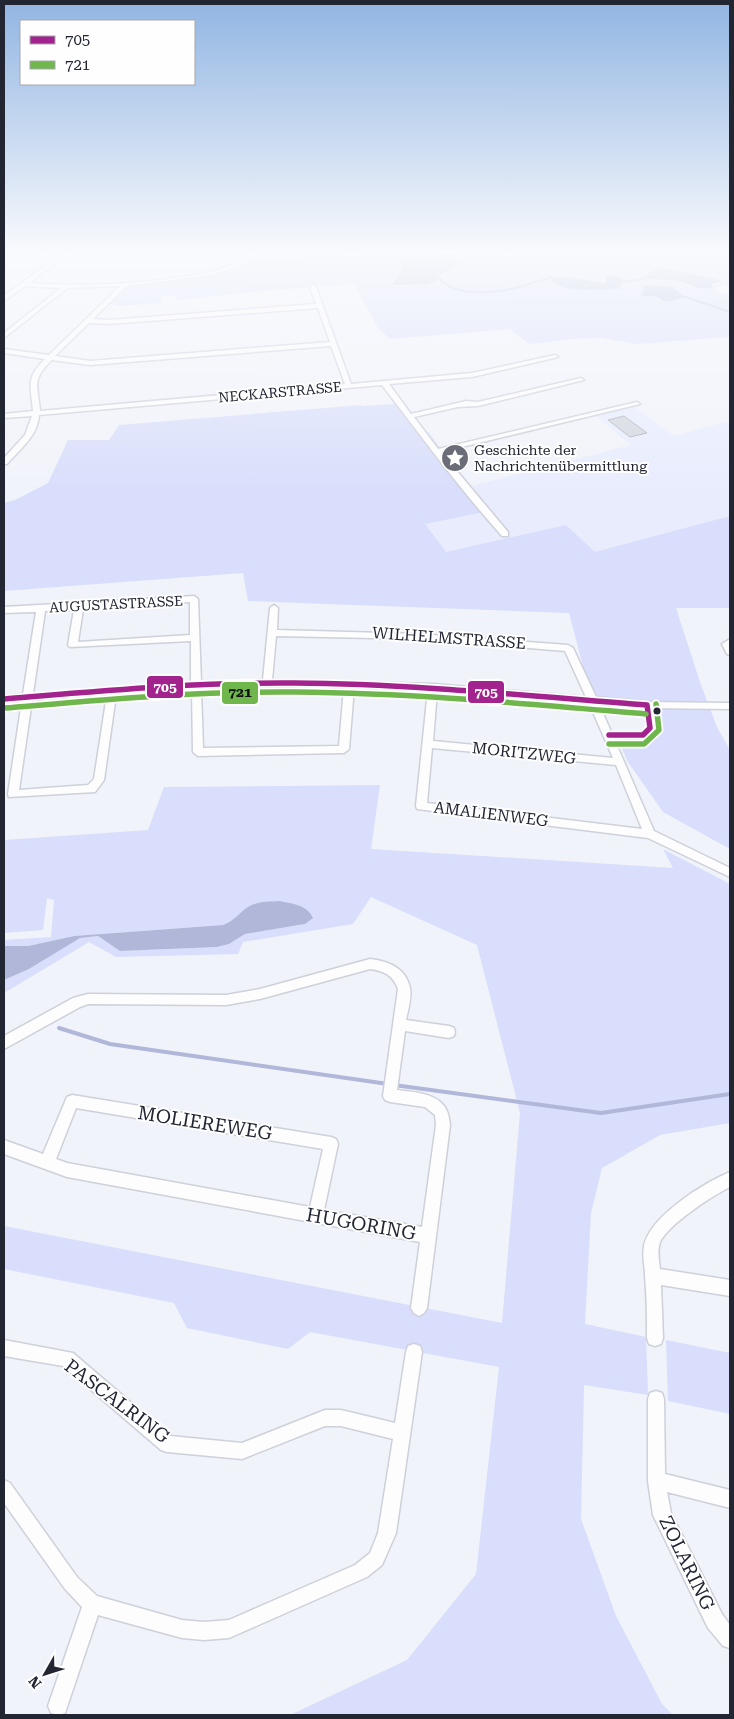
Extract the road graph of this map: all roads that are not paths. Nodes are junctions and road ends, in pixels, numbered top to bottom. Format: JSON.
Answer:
{"nodes":[{"id":1,"x":74,"y":334,"type":"edge"},
{"id":2,"x":330,"y":334,"type":"edge"},
{"id":3,"x":334,"y":344,"type":"junction"},
{"id":4,"x":4,"y":351,"type":"edge"},
{"id":5,"x":49,"y":357,"type":"junction"},
{"id":6,"x":555,"y":357,"type":"dead end"},
{"id":7,"x":581,"y":380,"type":"dead end"},
{"id":8,"x":385,"y":384,"type":"junction"},
{"id":9,"x":349,"y":386,"type":"junction"},
{"id":10,"x":637,"y":404,"type":"dead end"},
{"id":11,"x":37,"y":413,"type":"junction"},
{"id":12,"x":4,"y":416,"type":"edge"},
{"id":13,"x":410,"y":416,"type":"junction"},
{"id":14,"x":437,"y":451,"type":"junction"},
{"id":15,"x":4,"y":462,"type":"edge"},
{"id":16,"x":505,"y":534,"type":"dead end"},
{"id":17,"x":79,"y":606,"type":"junction"},
{"id":18,"x":41,"y":608,"type":"junction"},
{"id":19,"x":274,"y":608,"type":"dead end"},
{"id":20,"x":4,"y":610,"type":"edge"},
{"id":21,"x":272,"y":633,"type":"junction"},
{"id":22,"x":195,"y":638,"type":"junction"},
{"id":23,"x":730,"y":642,"type":"edge"},
{"id":24,"x":730,"y":652,"type":"edge"},
{"id":25,"x":267,"y":683,"type":"junction"},
{"id":26,"x":350,"y":684,"type":"junction"},
{"id":27,"x":197,"y":686,"type":"junction"},
{"id":28,"x":432,"y":687,"type":"junction"},
{"id":29,"x":112,"y":691,"type":"junction"},
{"id":30,"x":28,"y":697,"type":"junction"},
{"id":31,"x":4,"y":699,"type":"edge"},
{"id":32,"x":592,"y":701,"type":"junction"},
{"id":33,"x":730,"y":706,"type":"edge"},
{"id":34,"x":428,"y":744,"type":"junction"},
{"id":35,"x":620,"y":762,"type":"junction"},
{"id":36,"x":650,"y":834,"type":"junction"},
{"id":37,"x":730,"y":873,"type":"edge"},
{"id":38,"x":400,"y":1025,"type":"junction"},
{"id":39,"x":449,"y":1032,"type":"dead end"},
{"id":40,"x":4,"y":1043,"type":"edge"},
{"id":41,"x":4,"y":1147,"type":"edge"},
{"id":42,"x":46,"y":1163,"type":"junction"},
{"id":43,"x":730,"y":1179,"type":"edge"},
{"id":44,"x":315,"y":1216,"type":"junction"},
{"id":45,"x":430,"y":1236,"type":"junction"},
{"id":46,"x":652,"y":1276,"type":"junction"},
{"id":47,"x":730,"y":1288,"type":"edge"},
{"id":48,"x":419,"y":1308,"type":"dead end"},
{"id":49,"x":654,"y":1338,"type":"dead end"},
{"id":50,"x":4,"y":1348,"type":"edge"},
{"id":51,"x":414,"y":1352,"type":"dead end"},
{"id":52,"x":656,"y":1399,"type":"dead end"},
{"id":53,"x":402,"y":1433,"type":"junction"},
{"id":54,"x":657,"y":1481,"type":"junction"},
{"id":55,"x":4,"y":1489,"type":"edge"},
{"id":56,"x":730,"y":1499,"type":"edge"},
{"id":57,"x":92,"y":1604,"type":"junction"},
{"id":58,"x":730,"y":1639,"type":"edge"},
{"id":59,"x":58,"y":1706,"type":"dead end"}],
"edges":[{"from":1,"to":5,"type":"street"},
{"from":2,"to":3,"type":"street"},
{"from":3,"to":5,"type":"street"},
{"from":3,"to":9,"type":"street"},
{"from":4,"to":5,"type":"street"},
{"from":5,"to":11,"type":"street"},
{"from":6,"to":8,"type":"street","name":"NECKARSTRASSE"},
{"from":7,"to":13,"type":"street"},
{"from":8,"to":9,"type":"street","name":"NECKARSTRASSE"},
{"from":8,"to":13,"type":"street"},
{"from":9,"to":11,"type":"street","name":"NECKARSTRASSE"},
{"from":10,"to":14,"type":"street"},
{"from":11,"to":12,"type":"street","name":"NECKARSTRASSE"},
{"from":11,"to":15,"type":"street"},
{"from":13,"to":14,"type":"street"},
{"from":14,"to":16,"type":"street"},
{"from":17,"to":18,"type":"street","name":"AUGUSTASTRASSE"},
{"from":17,"to":22,"type":"street","name":"AUGUSTASTRASSE"},
{"from":17,"to":22,"type":"street"},
{"from":18,"to":20,"type":"street","name":"AUGUSTASTRASSE"},
{"from":18,"to":30,"type":"street","name":"AUGUSTASTRASSE"},
{"from":19,"to":21,"type":"street"},
{"from":21,"to":25,"type":"street"},
{"from":21,"to":32,"type":"street","name":"WILHELMSTRASSE"},
{"from":22,"to":27,"type":"street","name":"AUGUSTASTRASSE"},
{"from":23,"to":24,"type":"street"},
{"from":25,"to":26,"type":"street"},
{"from":25,"to":27,"type":"street"},
{"from":26,"to":27,"type":"street","name":"AUGUSTASTRASSE"},
{"from":26,"to":28,"type":"street"},
{"from":27,"to":29,"type":"street"},
{"from":28,"to":32,"type":"street"},
{"from":28,"to":34,"type":"street","name":"AMALIENWEG"},
{"from":29,"to":30,"type":"street"},
{"from":29,"to":30,"type":"street","name":"AUGUSTASTRASSE"},
{"from":30,"to":31,"type":"street"},
{"from":32,"to":33,"type":"street"},
{"from":32,"to":35,"type":"street"},
{"from":34,"to":35,"type":"street","name":"MORITZWEG"},
{"from":34,"to":36,"type":"street","name":"AMALIENWEG"},
{"from":35,"to":36,"type":"street"},
{"from":36,"to":37,"type":"street"},
{"from":38,"to":39,"type":"street"},
{"from":38,"to":40,"type":"street","name":"HUGORING"},
{"from":38,"to":45,"type":"street","name":"HUGORING"},
{"from":41,"to":42,"type":"street","name":"HUGORING"},
{"from":42,"to":44,"type":"street","name":"HUGORING"},
{"from":42,"to":44,"type":"street","name":"MOLIEREWEG"},
{"from":43,"to":46,"type":"street"},
{"from":44,"to":45,"type":"street","name":"HUGORING"},
{"from":45,"to":48,"type":"street"},
{"from":46,"to":47,"type":"street"},
{"from":46,"to":49,"type":"street"},
{"from":50,"to":53,"type":"street","name":"PASCALRING"},
{"from":51,"to":53,"type":"street"},
{"from":52,"to":54,"type":"street","name":"ZOLARING"},
{"from":53,"to":57,"type":"street"},
{"from":54,"to":56,"type":"street"},
{"from":54,"to":58,"type":"street","name":"ZOLARING"},
{"from":55,"to":57,"type":"street"},
{"from":57,"to":59,"type":"street"}]}
